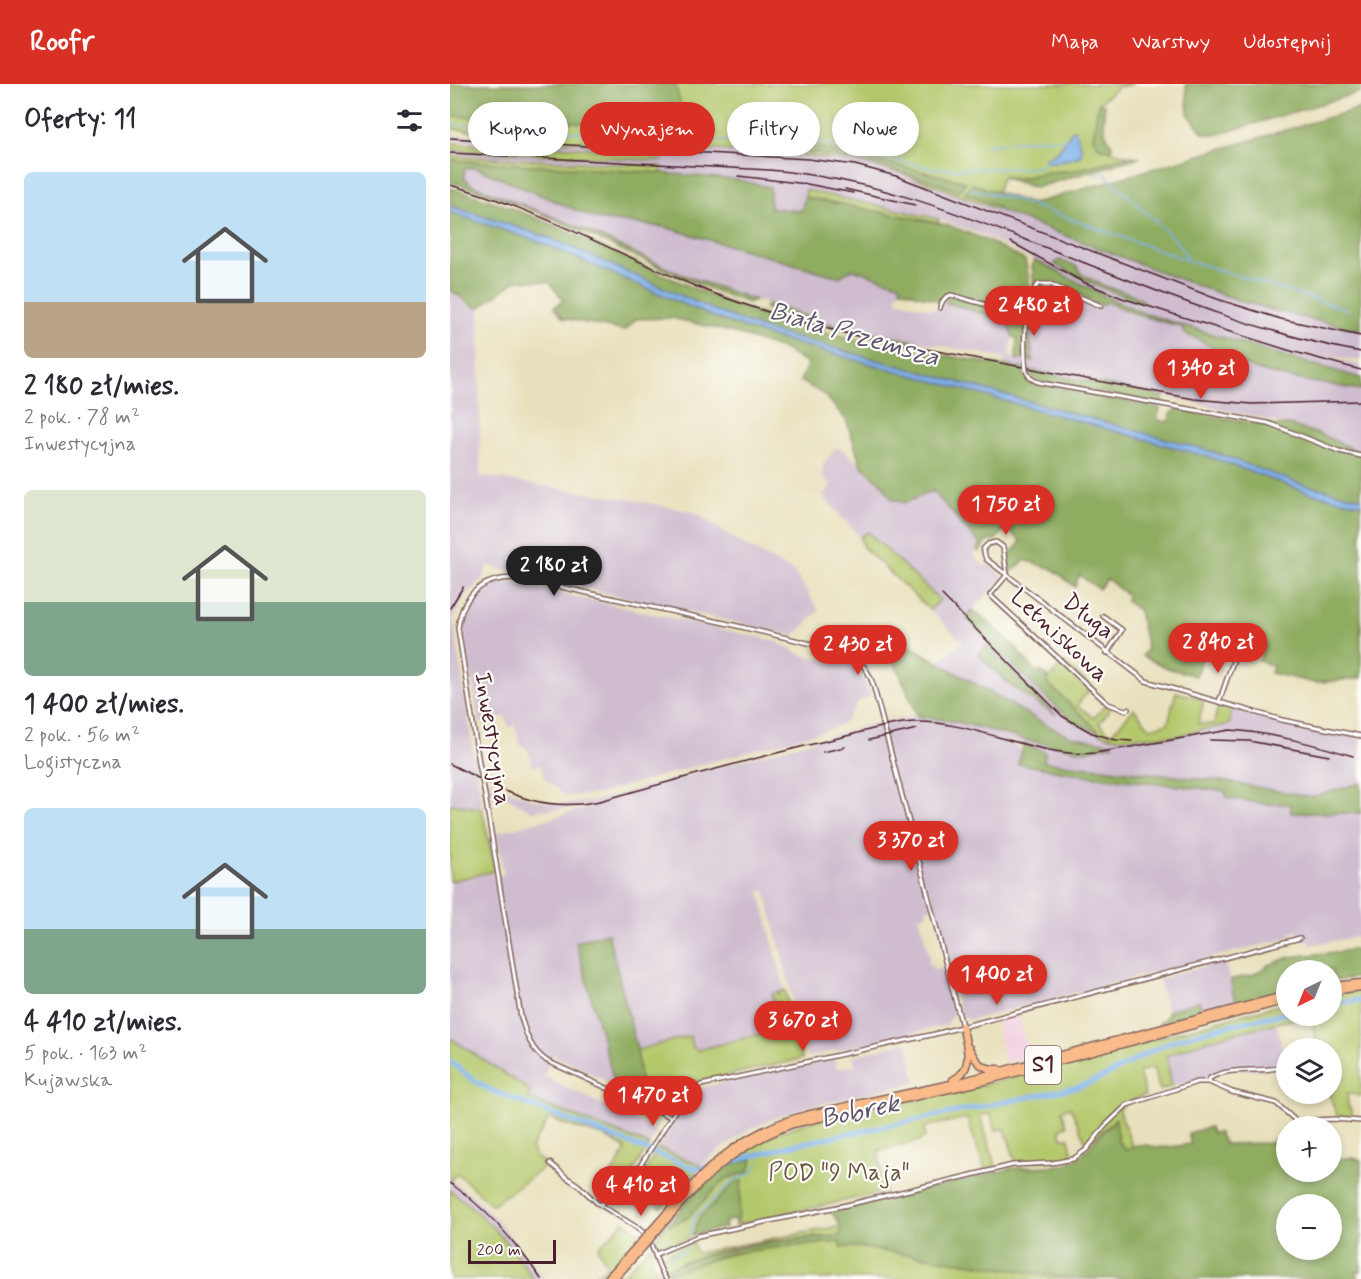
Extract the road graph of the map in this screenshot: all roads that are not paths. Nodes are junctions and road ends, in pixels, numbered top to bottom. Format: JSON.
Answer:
{"nodes":[{"id":1,"x":1101,"y":306,"type":"dead end"},
{"id":2,"x":940,"y":308,"type":"dead end"},
{"id":3,"x":1027,"y":316,"type":"junction"},
{"id":4,"x":1361,"y":456,"type":"edge"},
{"id":5,"x":1007,"y":575,"type":"junction"},
{"id":6,"x":1103,"y":616,"type":"dead end"},
{"id":7,"x":1107,"y":653,"type":"junction"},
{"id":8,"x":1236,"y":653,"type":"dead end"},
{"id":9,"x":1219,"y":703,"type":"junction"},
{"id":10,"x":1128,"y":709,"type":"dead end"},
{"id":11,"x":1361,"y":736,"type":"edge"},
{"id":12,"x":1300,"y":938,"type":"dead end"},
{"id":13,"x":1361,"y":983,"type":"edge"},
{"id":14,"x":1342,"y":985,"type":"edge"},
{"id":15,"x":1361,"y":987,"type":"edge"},
{"id":16,"x":1342,"y":990,"type":"edge"},
{"id":17,"x":1276,"y":998,"type":"edge"},
{"id":18,"x":1276,"y":1003,"type":"edge"},
{"id":19,"x":962,"y":1026,"type":"junction"},
{"id":20,"x":966,"y":1041,"type":"junction"},
{"id":21,"x":1017,"y":1067,"type":"junction"},
{"id":22,"x":1276,"y":1068,"type":"edge"},
{"id":23,"x":1209,"y":1082,"type":"junction"},
{"id":24,"x":930,"y":1089,"type":"junction"},
{"id":25,"x":671,"y":1117,"type":"junction"},
{"id":26,"x":1361,"y":1121,"type":"edge"},
{"id":27,"x":728,"y":1154,"type":"junction"},
{"id":28,"x":550,"y":1163,"type":"dead end"},
{"id":29,"x":601,"y":1204,"type":"junction"},
{"id":30,"x":660,"y":1224,"type":"junction"},
{"id":31,"x":641,"y":1246,"type":"junction"},
{"id":32,"x":656,"y":1254,"type":"junction"},
{"id":33,"x":607,"y":1279,"type":"edge"},
{"id":34,"x":614,"y":1279,"type":"edge"},
{"id":35,"x":666,"y":1279,"type":"edge"}],
"edges":[{"from":1,"to":3,"type":"street"},
{"from":2,"to":3,"type":"street"},
{"from":3,"to":4,"type":"street","bridge":true},
{"from":5,"to":5,"type":"street","name":"Długa"},
{"from":5,"to":7,"type":"street","name":"Długa"},
{"from":5,"to":10,"type":"street","name":"Letniskowa"},
{"from":6,"to":7,"type":"street"},
{"from":7,"to":9,"type":"street","name":"Długa"},
{"from":8,"to":9,"type":"street"},
{"from":9,"to":11,"type":"street","name":"Długa"},
{"from":12,"to":19,"type":"street"},
{"from":13,"to":14,"type":"highway"},
{"from":15,"to":16,"type":"highway"},
{"from":17,"to":21,"type":"highway","number":"S1"},
{"from":18,"to":27,"type":"highway","number":"S1"},
{"from":19,"to":20,"type":"highway"},
{"from":19,"to":25,"type":"street"},
{"from":19,"to":25,"type":"street","name":"Inwestycyjna","bridge":true},
{"from":20,"to":21,"type":"highway"},
{"from":20,"to":24,"type":"highway"},
{"from":21,"to":24,"type":"highway","number":"S1"},
{"from":22,"to":23,"type":"street"},
{"from":23,"to":26,"type":"street"},
{"from":23,"to":32,"type":"street"},
{"from":24,"to":27,"type":"highway","number":"S1"},
{"from":25,"to":29,"type":"street"},
{"from":27,"to":30,"type":"highway","number":"S1"},
{"from":27,"to":30,"type":"highway","number":"S1"},
{"from":28,"to":29,"type":"street"},
{"from":29,"to":32,"type":"street"},
{"from":30,"to":31,"type":"highway","number":"S1","bridge":true},
{"from":31,"to":33,"type":"highway","number":"S1"},
{"from":31,"to":34,"type":"highway","number":"S1"},
{"from":32,"to":35,"type":"street"}]}
